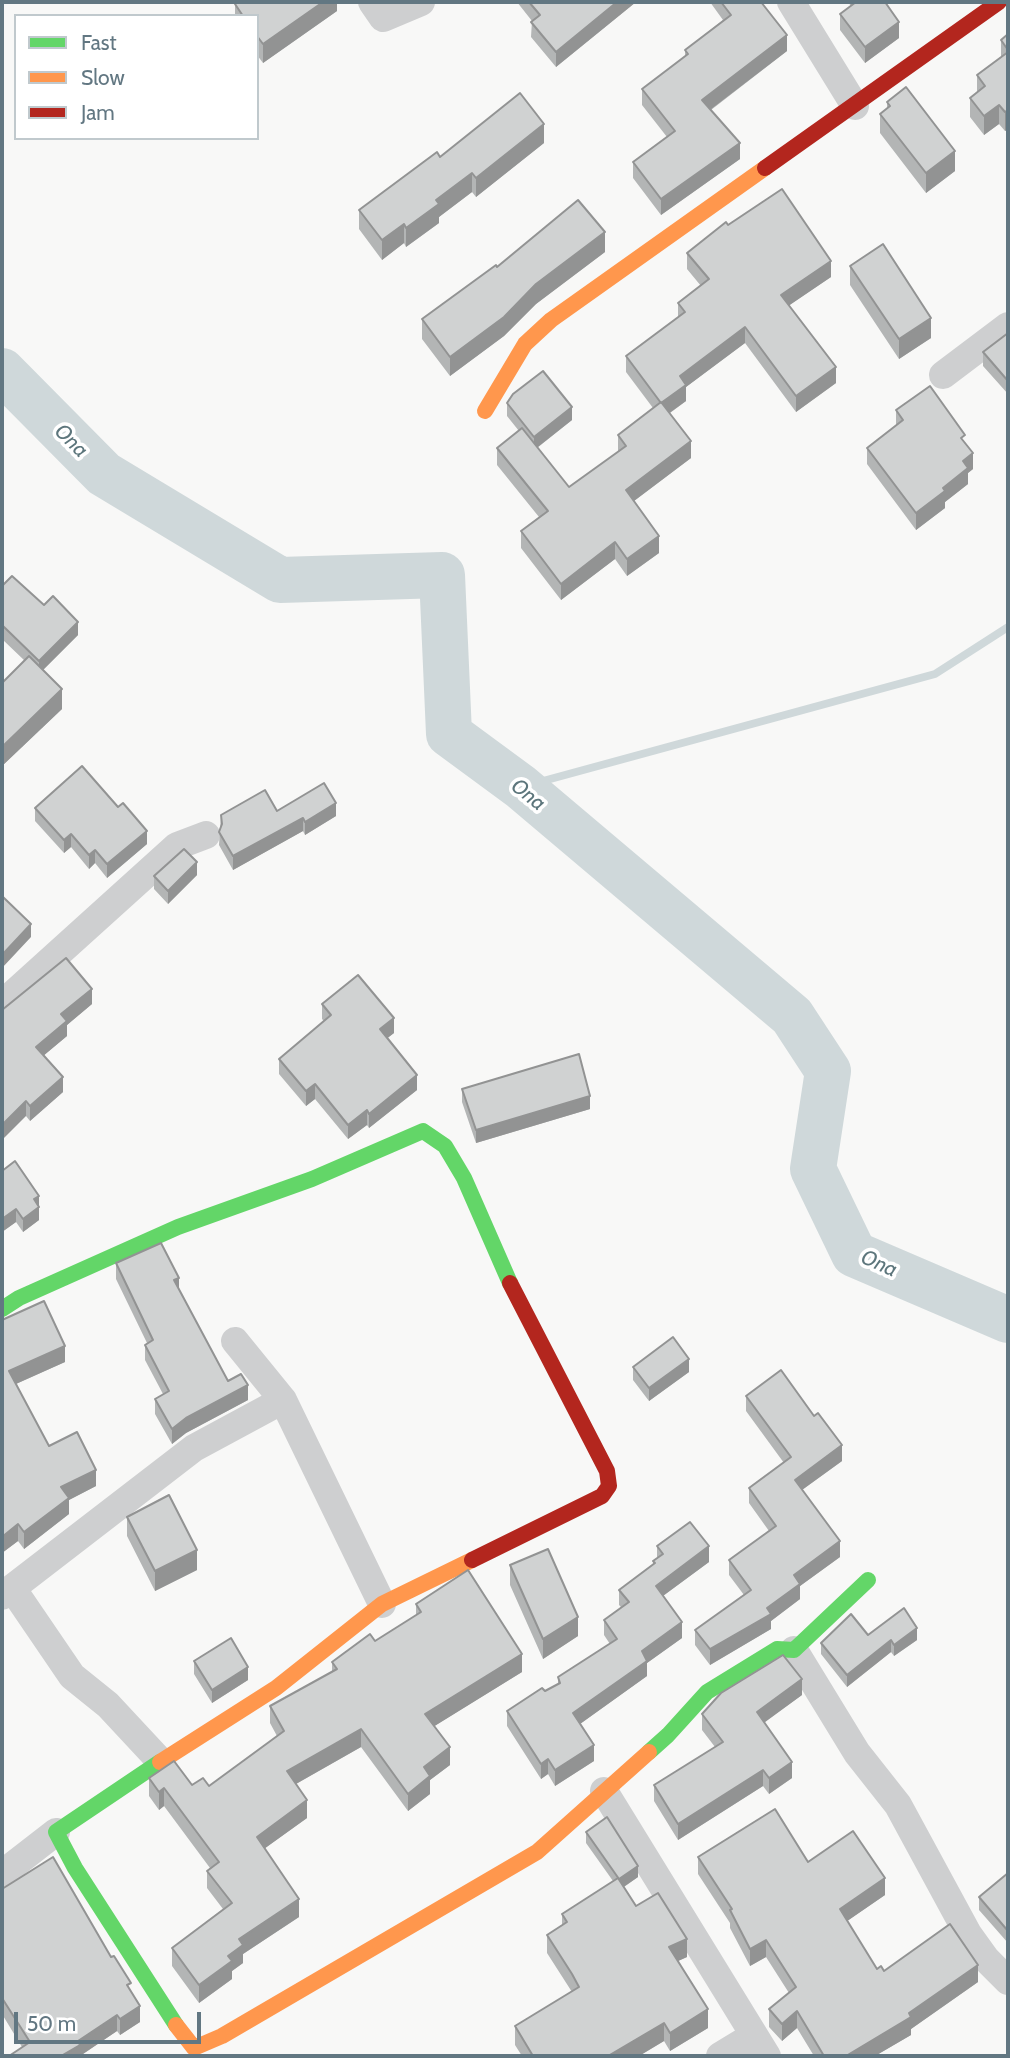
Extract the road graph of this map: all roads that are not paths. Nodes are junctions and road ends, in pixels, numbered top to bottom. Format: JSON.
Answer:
{"nodes":[{"id":1,"x":372,"y":2,"type":"edge"},
{"id":2,"x":421,"y":2,"type":"edge"},
{"id":3,"x":791,"y":2,"type":"edge"},
{"id":4,"x":999,"y":2,"type":"edge"},
{"id":5,"x":855,"y":106,"type":"junction"},
{"id":6,"x":1008,"y":326,"type":"edge"},
{"id":7,"x":943,"y":375,"type":"dead end"},
{"id":8,"x":485,"y":411,"type":"dead end"},
{"id":9,"x":206,"y":835,"type":"dead end"},
{"id":10,"x":2,"y":1004,"type":"edge"},
{"id":11,"x":2,"y":1309,"type":"edge"},
{"id":12,"x":235,"y":1340,"type":"dead end"},
{"id":13,"x":283,"y":1400,"type":"junction"},
{"id":14,"x":868,"y":1580,"type":"dead end"},
{"id":15,"x":7,"y":1592,"type":"edge"},
{"id":16,"x":382,"y":1604,"type":"junction"},
{"id":17,"x":794,"y":1650,"type":"junction"},
{"id":18,"x":162,"y":1763,"type":"junction"},
{"id":19,"x":604,"y":1791,"type":"junction"},
{"id":20,"x":56,"y":1832,"type":"junction"},
{"id":21,"x":2,"y":1874,"type":"edge"},
{"id":22,"x":1008,"y":1981,"type":"edge"},
{"id":23,"x":760,"y":2046,"type":"edge"},
{"id":24,"x":188,"y":2052,"type":"edge"},
{"id":25,"x":720,"y":2056,"type":"edge"}],
"edges":[{"from":1,"to":2,"type":"street"},
{"from":3,"to":5,"type":"street"},
{"from":4,"to":5,"type":"street"},
{"from":5,"to":8,"type":"street"},
{"from":6,"to":7,"type":"street"},
{"from":9,"to":10,"type":"street"},
{"from":11,"to":16,"type":"street"},
{"from":12,"to":13,"type":"street"},
{"from":13,"to":15,"type":"street"},
{"from":13,"to":16,"type":"street"},
{"from":14,"to":17,"type":"street"},
{"from":15,"to":18,"type":"street"},
{"from":16,"to":18,"type":"street"},
{"from":17,"to":19,"type":"street"},
{"from":17,"to":22,"type":"street"},
{"from":18,"to":20,"type":"street"},
{"from":19,"to":23,"type":"street"},
{"from":19,"to":24,"type":"street"},
{"from":20,"to":21,"type":"street"},
{"from":20,"to":24,"type":"street"},
{"from":23,"to":25,"type":"street"}]}
